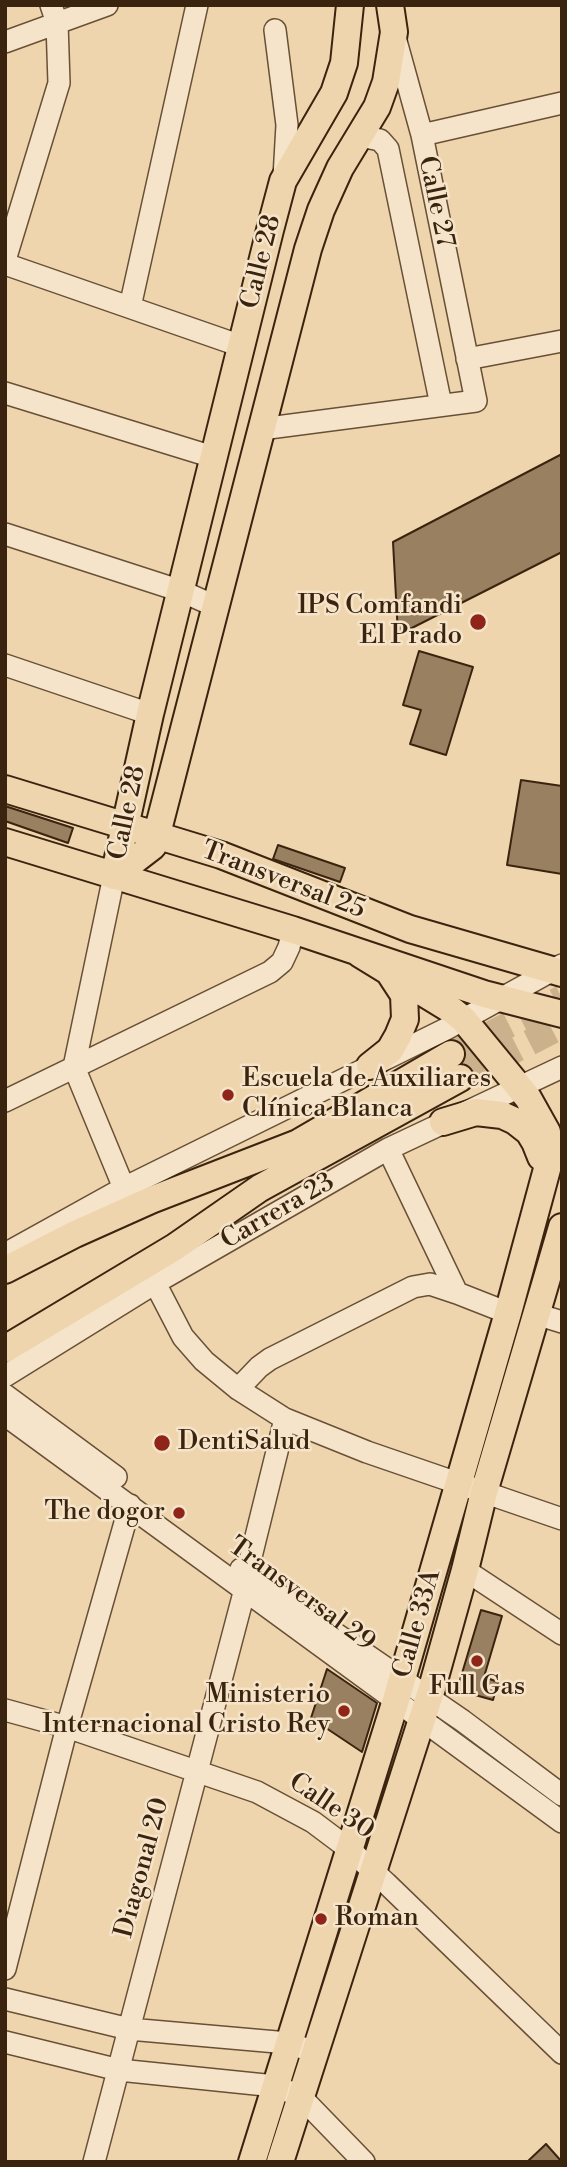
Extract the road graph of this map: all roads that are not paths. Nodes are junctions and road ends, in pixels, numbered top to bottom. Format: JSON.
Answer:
{"nodes":[{"id":1,"x":107,"y":5,"type":"edge"},
{"id":2,"x":197,"y":5,"type":"edge"},
{"id":3,"x":390,"y":5,"type":"edge"},
{"id":4,"x":350,"y":6,"type":"edge"},
{"id":5,"x":54,"y":14,"type":"edge"},
{"id":6,"x":275,"y":30,"type":"dead end"},
{"id":7,"x":394,"y":32,"type":"junction"},
{"id":8,"x":5,"y":42,"type":"edge"},
{"id":9,"x":561,"y":109,"type":"edge"},
{"id":10,"x":422,"y":135,"type":"junction"},
{"id":11,"x":360,"y":136,"type":"junction"},
{"id":12,"x":283,"y":181,"type":"junction"},
{"id":13,"x":5,"y":262,"type":"edge"},
{"id":14,"x":130,"y":307,"type":"junction"},
{"id":15,"x":562,"y":341,"type":"edge"},
{"id":16,"x":241,"y":346,"type":"junction"},
{"id":17,"x":467,"y":359,"type":"junction"},
{"id":18,"x":5,"y":393,"type":"edge"},
{"id":19,"x":441,"y":405,"type":"junction"},
{"id":20,"x":261,"y":429,"type":"junction"},
{"id":21,"x":213,"y":457,"type":"junction"},
{"id":22,"x":5,"y":534,"type":"edge"},
{"id":23,"x":181,"y":591,"type":"junction"},
{"id":24,"x":216,"y":607,"type":"junction"},
{"id":25,"x":5,"y":665,"type":"edge"},
{"id":26,"x":150,"y":713,"type":"junction"},
{"id":27,"x":5,"y":789,"type":"edge"},
{"id":28,"x":124,"y":825,"type":"junction"},
{"id":29,"x":156,"y":835,"type":"junction"},
{"id":30,"x":5,"y":842,"type":"edge"},
{"id":31,"x":114,"y":876,"type":"junction"},
{"id":32,"x":293,"y":930,"type":"junction"},
{"id":33,"x":360,"y":954,"type":"junction"},
{"id":34,"x":386,"y":968,"type":"junction"},
{"id":35,"x":559,"y":970,"type":"edge"},
{"id":36,"x":501,"y":999,"type":"junction"},
{"id":37,"x":562,"y":1014,"type":"edge"},
{"id":38,"x":464,"y":1020,"type":"junction"},
{"id":39,"x":370,"y":1066,"type":"junction"},
{"id":40,"x":74,"y":1067,"type":"junction"},
{"id":41,"x":562,"y":1067,"type":"edge"},
{"id":42,"x":520,"y":1087,"type":"junction"},
{"id":43,"x":5,"y":1101,"type":"edge"},
{"id":44,"x":443,"y":1122,"type":"junction"},
{"id":45,"x":388,"y":1149,"type":"junction"},
{"id":46,"x":540,"y":1187,"type":"junction"},
{"id":47,"x":124,"y":1188,"type":"junction"},
{"id":48,"x":562,"y":1227,"type":"edge"},
{"id":49,"x":5,"y":1255,"type":"edge"},
{"id":50,"x":5,"y":1269,"type":"edge"},
{"id":51,"x":155,"y":1283,"type":"junction"},
{"id":52,"x":457,"y":1293,"type":"junction"},
{"id":53,"x":508,"y":1313,"type":"junction"},
{"id":54,"x":536,"y":1314,"type":"junction"},
{"id":55,"x":562,"y":1322,"type":"edge"},
{"id":56,"x":11,"y":1343,"type":"edge"},
{"id":57,"x":5,"y":1376,"type":"edge"},
{"id":58,"x":238,"y":1389,"type":"junction"},
{"id":59,"x":6,"y":1412,"type":"edge"},
{"id":60,"x":285,"y":1419,"type":"junction"},
{"id":61,"x":472,"y":1488,"type":"junction"},
{"id":62,"x":130,"y":1505,"type":"junction"},
{"id":63,"x":562,"y":1519,"type":"edge"},
{"id":64,"x":465,"y":1570,"type":"junction"},
{"id":65,"x":246,"y":1581,"type":"junction"},
{"id":66,"x":562,"y":1634,"type":"edge"},
{"id":67,"x":399,"y":1689,"type":"junction"},
{"id":68,"x":425,"y":1708,"type":"junction"},
{"id":69,"x":5,"y":1710,"type":"edge"},
{"id":70,"x":67,"y":1727,"type":"junction"},
{"id":71,"x":197,"y":1770,"type":"junction"},
{"id":72,"x":562,"y":1795,"type":"edge"},
{"id":73,"x":562,"y":1822,"type":"edge"},
{"id":74,"x":349,"y":1849,"type":"junction"},
{"id":75,"x":373,"y":1871,"type":"junction"},
{"id":76,"x":5,"y":1969,"type":"edge"},
{"id":77,"x":5,"y":1999,"type":"edge"},
{"id":78,"x":130,"y":2029,"type":"junction"},
{"id":79,"x":5,"y":2042,"type":"edge"},
{"id":80,"x":288,"y":2043,"type":"junction"},
{"id":81,"x":315,"y":2051,"type":"junction"},
{"id":82,"x":562,"y":2053,"type":"edge"},
{"id":83,"x":118,"y":2070,"type":"junction"},
{"id":84,"x":275,"y":2086,"type":"junction"},
{"id":85,"x":300,"y":2095,"type":"junction"},
{"id":86,"x":94,"y":2162,"type":"edge"},
{"id":87,"x":251,"y":2162,"type":"edge"},
{"id":88,"x":280,"y":2162,"type":"edge"},
{"id":89,"x":364,"y":2162,"type":"edge"}],
"edges":[{"from":1,"to":5,"type":"street"},
{"from":2,"to":14,"type":"street"},
{"from":3,"to":7,"type":"main road","name":"Calle 27"},
{"from":4,"to":12,"type":"main road","name":"Calle 28"},
{"from":5,"to":8,"type":"street"},
{"from":5,"to":13,"type":"street"},
{"from":6,"to":12,"type":"street"},
{"from":7,"to":10,"type":"street","name":"Calle 27"},
{"from":7,"to":11,"type":"main road","name":"Calle 28"},
{"from":9,"to":10,"type":"street"},
{"from":10,"to":17,"type":"street","name":"Calle 27"},
{"from":11,"to":19,"type":"street","name":"Calle 27"},
{"from":11,"to":20,"type":"main road","name":"Calle 28"},
{"from":12,"to":16,"type":"main road","name":"Calle 28"},
{"from":13,"to":14,"type":"street"},
{"from":14,"to":16,"type":"street"},
{"from":15,"to":17,"type":"street"},
{"from":16,"to":21,"type":"main road","name":"Calle 28"},
{"from":17,"to":19,"type":"street","name":"Calle 27"},
{"from":18,"to":21,"type":"street"},
{"from":19,"to":20,"type":"street"},
{"from":20,"to":24,"type":"main road","name":"Calle 28"},
{"from":21,"to":23,"type":"main road","name":"Calle 28"},
{"from":22,"to":23,"type":"street"},
{"from":23,"to":24,"type":"street"},
{"from":23,"to":26,"type":"main road","name":"Calle 28"},
{"from":24,"to":29,"type":"main road","name":"Calle 28"},
{"from":25,"to":26,"type":"street"},
{"from":26,"to":28,"type":"main road","name":"Calle 28"},
{"from":27,"to":28,"type":"main road","name":"Transversal 25"},
{"from":28,"to":29,"type":"main road","name":"Transversal 25"},
{"from":28,"to":31,"type":"main road","name":"Calle 28"},
{"from":29,"to":31,"type":"main road","name":"Calle 28"},
{"from":29,"to":35,"type":"main road","name":"Transversal 25"},
{"from":30,"to":31,"type":"main road","name":"Transversal 25"},
{"from":31,"to":32,"type":"main road","name":"Transversal 25"},
{"from":31,"to":40,"type":"street"},
{"from":32,"to":33,"type":"main road","name":"Transversal 25"},
{"from":32,"to":40,"type":"street"},
{"from":33,"to":34,"type":"main road","name":"Transversal 25"},
{"from":33,"to":36,"type":"main road","name":"Transversal 25"},
{"from":34,"to":38,"type":"main road","name":"Transversal 25"},
{"from":34,"to":39,"type":"main road"},
{"from":35,"to":36,"type":"street"},
{"from":36,"to":37,"type":"main road","name":"Transversal 25"},
{"from":36,"to":38,"type":"street"},
{"from":38,"to":39,"type":"street"},
{"from":38,"to":42,"type":"main road","name":"Transversal 25"},
{"from":39,"to":47,"type":"street"},
{"from":40,"to":43,"type":"street"},
{"from":40,"to":47,"type":"street"},
{"from":41,"to":42,"type":"street","name":"Carrera 23"},
{"from":42,"to":44,"type":"street","name":"Carrera 23"},
{"from":42,"to":46,"type":"main road","name":"Calle 33A"},
{"from":44,"to":45,"type":"street","name":"Carrera 23"},
{"from":44,"to":46,"type":"main road"},
{"from":45,"to":51,"type":"street","name":"Carrera 23"},
{"from":45,"to":52,"type":"street"},
{"from":46,"to":53,"type":"main road","name":"Calle 33A"},
{"from":47,"to":49,"type":"street"},
{"from":48,"to":54,"type":"main road","name":"Calle 33A"},
{"from":50,"to":56,"type":"main road","name":"Carrera 23"},
{"from":51,"to":57,"type":"street","name":"Carrera 23"},
{"from":51,"to":58,"type":"street"},
{"from":52,"to":53,"type":"street"},
{"from":52,"to":58,"type":"street"},
{"from":53,"to":61,"type":"main road","name":"Calle 33A"},
{"from":54,"to":55,"type":"street"},
{"from":54,"to":61,"type":"main road","name":"Calle 33A"},
{"from":58,"to":60,"type":"street"},
{"from":59,"to":62,"type":"street","name":"Transversal 29"},
{"from":59,"to":65,"type":"street","name":"Transversal 29"},
{"from":60,"to":61,"type":"street"},
{"from":60,"to":65,"type":"street","name":"Diagonal 20"},
{"from":61,"to":63,"type":"street"},
{"from":61,"to":64,"type":"main road","name":"Calle 33A"},
{"from":61,"to":67,"type":"main road","name":"Calle 33A"},
{"from":62,"to":65,"type":"street","name":"Transversal 29"},
{"from":62,"to":70,"type":"street"},
{"from":64,"to":66,"type":"street"},
{"from":64,"to":68,"type":"main road","name":"Calle 33A"},
{"from":65,"to":67,"type":"street","name":"Transversal 29"},
{"from":65,"to":71,"type":"street","name":"Diagonal 20"},
{"from":67,"to":68,"type":"street","name":"Transversal 29"},
{"from":67,"to":74,"type":"main road","name":"Calle 33A"},
{"from":68,"to":72,"type":"street","name":"Transversal 29"},
{"from":68,"to":73,"type":"street","name":"Transversal 29"},
{"from":68,"to":75,"type":"main road","name":"Calle 33A"},
{"from":69,"to":70,"type":"street","name":"Calle 30"},
{"from":70,"to":71,"type":"street","name":"Calle 30"},
{"from":70,"to":76,"type":"street"},
{"from":71,"to":74,"type":"street","name":"Calle 30"},
{"from":71,"to":78,"type":"street","name":"Diagonal 20"},
{"from":74,"to":75,"type":"street","name":"Calle 30"},
{"from":74,"to":80,"type":"main road","name":"Calle 33A"},
{"from":75,"to":81,"type":"main road","name":"Calle 33A"},
{"from":75,"to":82,"type":"street","name":"Calle 30"},
{"from":77,"to":78,"type":"street"},
{"from":78,"to":80,"type":"street"},
{"from":78,"to":83,"type":"street","name":"Diagonal 20"},
{"from":79,"to":83,"type":"street"},
{"from":80,"to":81,"type":"street"},
{"from":80,"to":84,"type":"main road","name":"Calle 33A"},
{"from":81,"to":85,"type":"main road","name":"Calle 33A"},
{"from":83,"to":84,"type":"street"},
{"from":83,"to":86,"type":"street","name":"Diagonal 20"},
{"from":84,"to":85,"type":"street"},
{"from":84,"to":87,"type":"main road","name":"Calle 33A"},
{"from":85,"to":88,"type":"main road","name":"Calle 33A"},
{"from":85,"to":89,"type":"street"}]}
